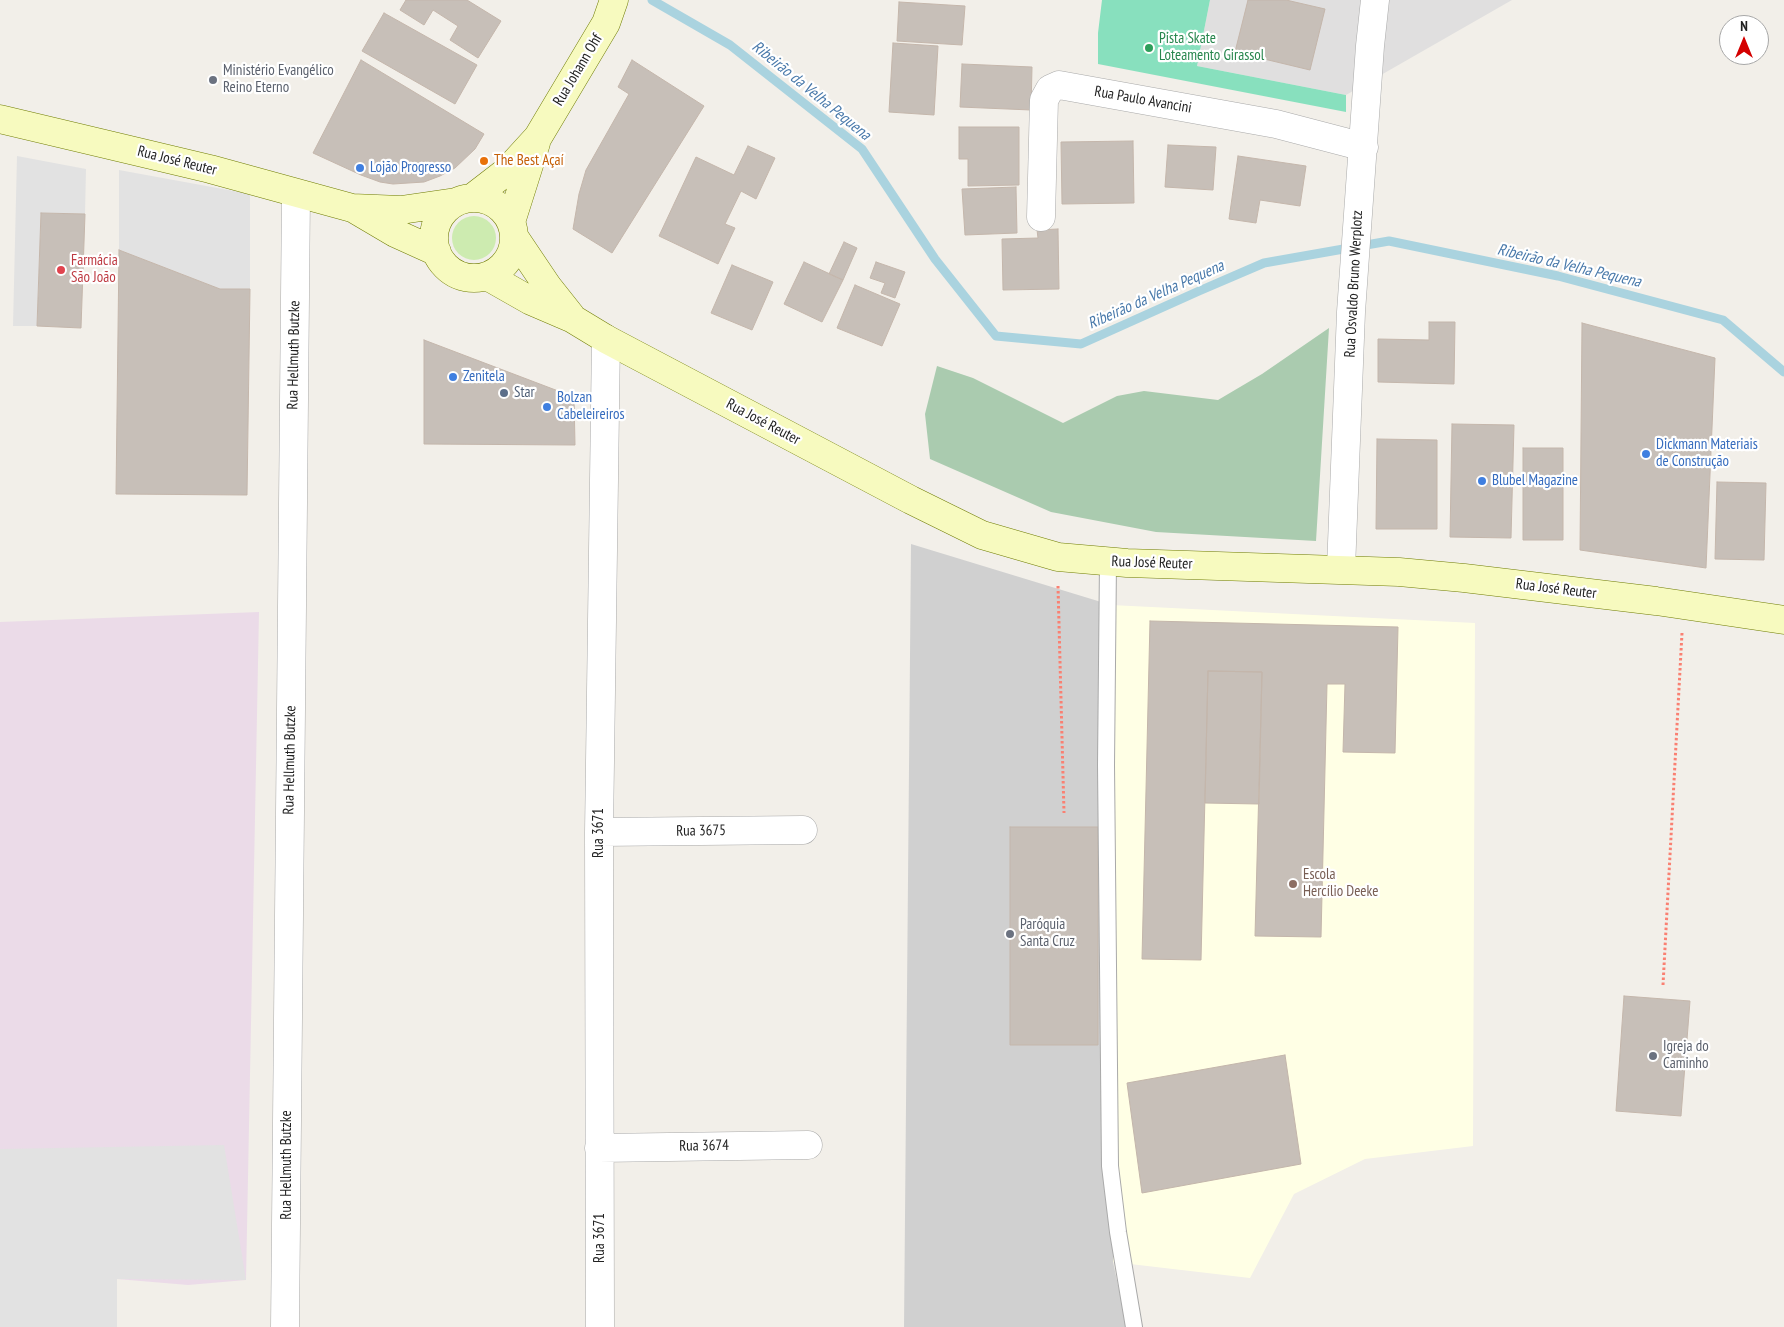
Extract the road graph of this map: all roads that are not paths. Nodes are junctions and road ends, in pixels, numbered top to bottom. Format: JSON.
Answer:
{"nodes":[{"id":1,"x":1375,"y":0,"type":"edge"},
{"id":2,"x":610,"y":12,"type":"edge"},
{"id":3,"x":0,"y":119,"type":"edge"},
{"id":4,"x":538,"y":137,"type":"junction"},
{"id":5,"x":1364,"y":147,"type":"junction"},
{"id":6,"x":296,"y":194,"type":"junction"},
{"id":7,"x":464,"y":200,"type":"junction"},
{"id":8,"x":352,"y":208,"type":"junction"},
{"id":9,"x":1041,"y":217,"type":"dead end"},
{"id":10,"x":513,"y":230,"type":"junction"},
{"id":11,"x":437,"y":252,"type":"junction"},
{"id":12,"x":488,"y":276,"type":"junction"},
{"id":13,"x":573,"y":319,"type":"junction"},
{"id":14,"x":606,"y":339,"type":"junction"},
{"id":15,"x":1108,"y":562,"type":"junction"},
{"id":16,"x":1341,"y":569,"type":"junction"},
{"id":17,"x":1784,"y":620,"type":"edge"},
{"id":18,"x":803,"y":830,"type":"dead end"},
{"id":19,"x":599,"y":832,"type":"junction"},
{"id":20,"x":808,"y":1145,"type":"dead end"},
{"id":21,"x":599,"y":1148,"type":"junction"},
{"id":22,"x":285,"y":1327,"type":"edge"},
{"id":23,"x":600,"y":1327,"type":"edge"},
{"id":24,"x":1134,"y":1327,"type":"edge"}],
"edges":[{"from":1,"to":5,"type":"street","name":"Rua Osvaldo Bruno Werplotz"},
{"from":2,"to":4,"type":"main road","name":"Rua Johann Ohf"},
{"from":3,"to":6,"type":"main road","name":"Rua José Reuter"},
{"from":4,"to":7,"type":"main road","name":"Rua Johann Ohf"},
{"from":4,"to":10,"type":"main road","name":"Rua Johann Ohf"},
{"from":5,"to":9,"type":"street","name":"Rua Paulo Avancini"},
{"from":5,"to":16,"type":"street","name":"Rua Osvaldo Bruno Werplotz"},
{"from":6,"to":8,"type":"main road","name":"Rua José Reuter"},
{"from":6,"to":22,"type":"street","name":"Rua Hellmuth Butzke"},
{"from":7,"to":8,"type":"main road","name":"Rua José Reuter"},
{"from":7,"to":10,"type":"main road"},
{"from":7,"to":11,"type":"main road"},
{"from":8,"to":11,"type":"main road","name":"Rua José Reuter"},
{"from":10,"to":12,"type":"main road"},
{"from":10,"to":13,"type":"main road","name":"Rua José Reuter"},
{"from":11,"to":12,"type":"main road"},
{"from":12,"to":13,"type":"main road","name":"Rua José Reuter"},
{"from":13,"to":14,"type":"main road","name":"Rua José Reuter"},
{"from":14,"to":15,"type":"main road","name":"Rua José Reuter"},
{"from":14,"to":19,"type":"street","name":"Rua 3671"},
{"from":15,"to":16,"type":"main road","name":"Rua José Reuter"},
{"from":15,"to":24,"type":"lane"},
{"from":16,"to":17,"type":"main road","name":"Rua José Reuter"},
{"from":18,"to":19,"type":"street","name":"Rua 3675"},
{"from":19,"to":21,"type":"street","name":"Rua 3671"},
{"from":20,"to":21,"type":"street","name":"Rua 3674"},
{"from":21,"to":23,"type":"street","name":"Rua 3671"}]}
